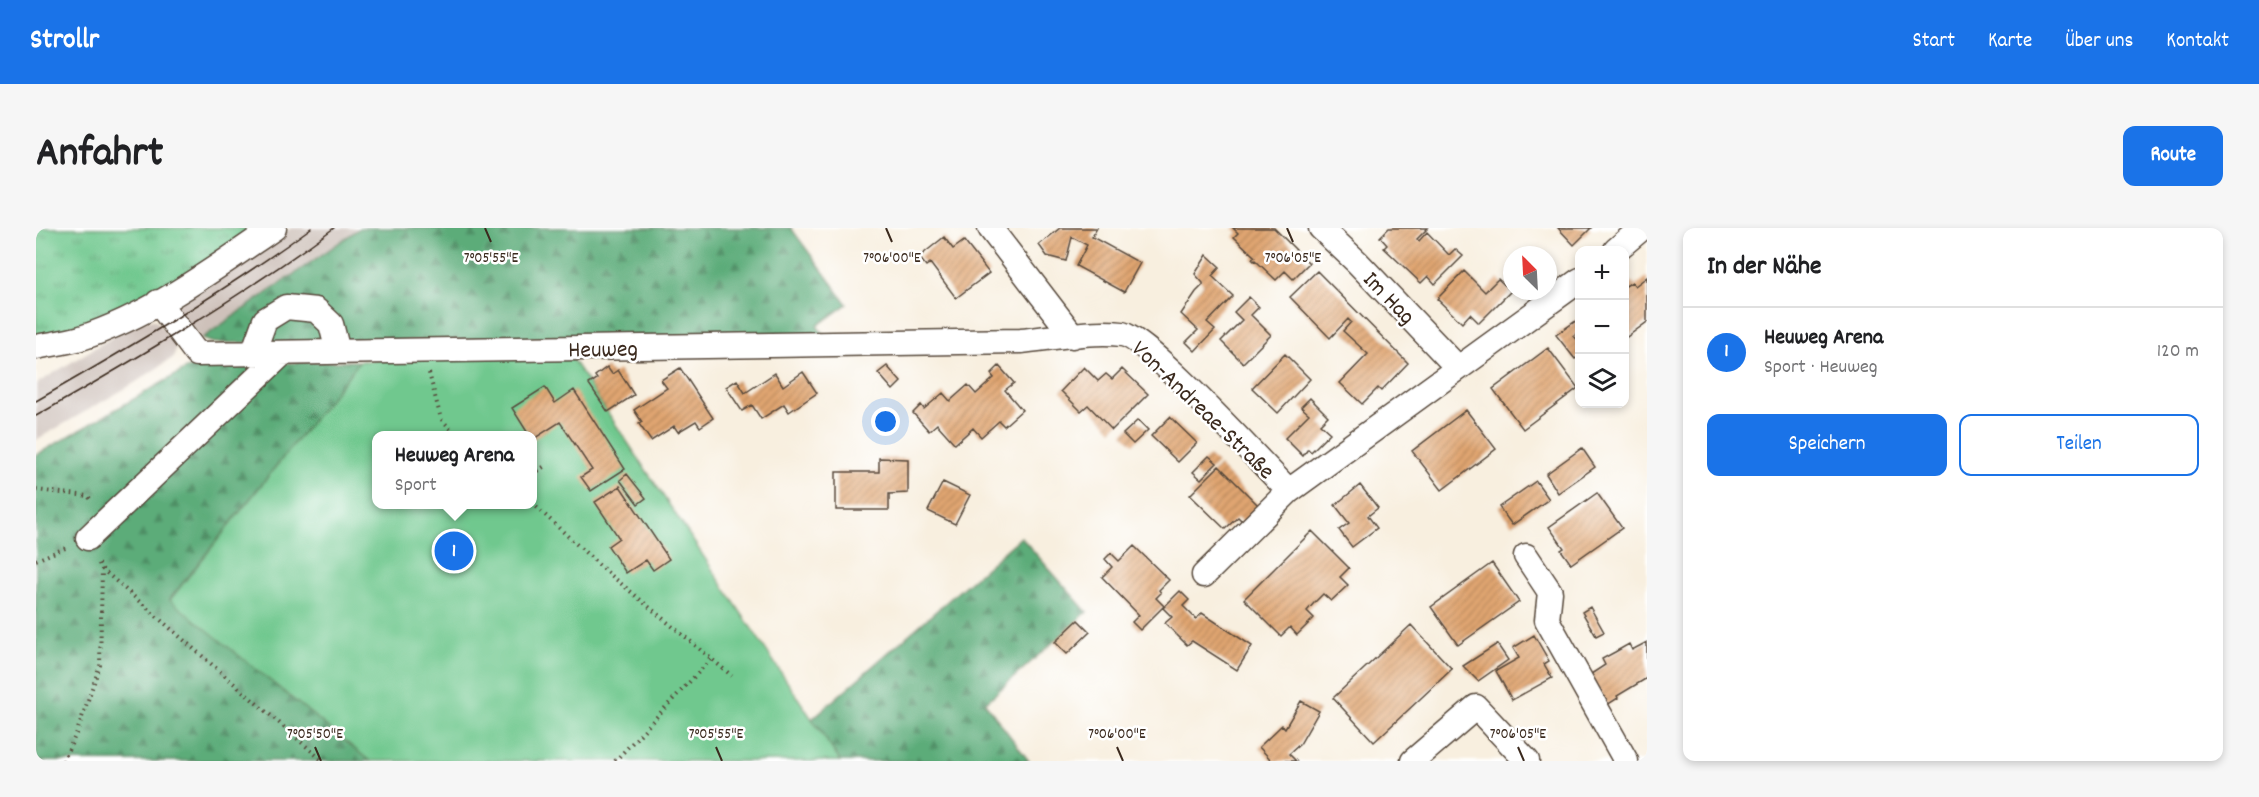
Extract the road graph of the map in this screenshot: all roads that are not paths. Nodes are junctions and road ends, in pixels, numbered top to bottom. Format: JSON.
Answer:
{"nodes":[{"id":1,"x":274,"y":228,"type":"edge"},
{"id":2,"x":990,"y":228,"type":"edge"},
{"id":3,"x":1321,"y":228,"type":"edge"},
{"id":4,"x":1642,"y":228,"type":"edge"},
{"id":5,"x":1621,"y":246,"type":"edge"},
{"id":6,"x":1575,"y":284,"type":"edge"},
{"id":7,"x":158,"y":302,"type":"junction"},
{"id":8,"x":1073,"y":336,"type":"junction"},
{"id":9,"x":36,"y":346,"type":"edge"},
{"id":10,"x":338,"y":352,"type":"junction"},
{"id":11,"x":253,"y":353,"type":"junction"},
{"id":12,"x":283,"y":353,"type":"junction"},
{"id":13,"x":1458,"y":368,"type":"junction"},
{"id":14,"x":1289,"y":491,"type":"junction"},
{"id":15,"x":88,"y":538,"type":"dead end"},
{"id":16,"x":1526,"y":556,"type":"dead end"},
{"id":17,"x":1204,"y":575,"type":"dead end"},
{"id":18,"x":1413,"y":761,"type":"edge"},
{"id":19,"x":1527,"y":761,"type":"edge"},
{"id":20,"x":1626,"y":761,"type":"edge"}],
"edges":[{"from":1,"to":7,"type":"street"},
{"from":2,"to":8,"type":"street"},
{"from":3,"to":13,"type":"street","name":"Im Hag"},
{"from":4,"to":5,"type":"street"},
{"from":6,"to":13,"type":"street","name":"Von-Andreae-Straße"},
{"from":7,"to":9,"type":"street"},
{"from":7,"to":11,"type":"street","name":"Heuweg"},
{"from":8,"to":10,"type":"street","name":"Heuweg"},
{"from":8,"to":14,"type":"street","name":"Von-Andreae-Straße"},
{"from":10,"to":11,"type":"street"},
{"from":10,"to":12,"type":"street","name":"Heuweg"},
{"from":11,"to":12,"type":"street","name":"Heuweg"},
{"from":12,"to":15,"type":"street"},
{"from":13,"to":14,"type":"street","name":"Von-Andreae-Straße"},
{"from":14,"to":17,"type":"street"},
{"from":16,"to":20,"type":"street"},
{"from":18,"to":19,"type":"street"}]}
